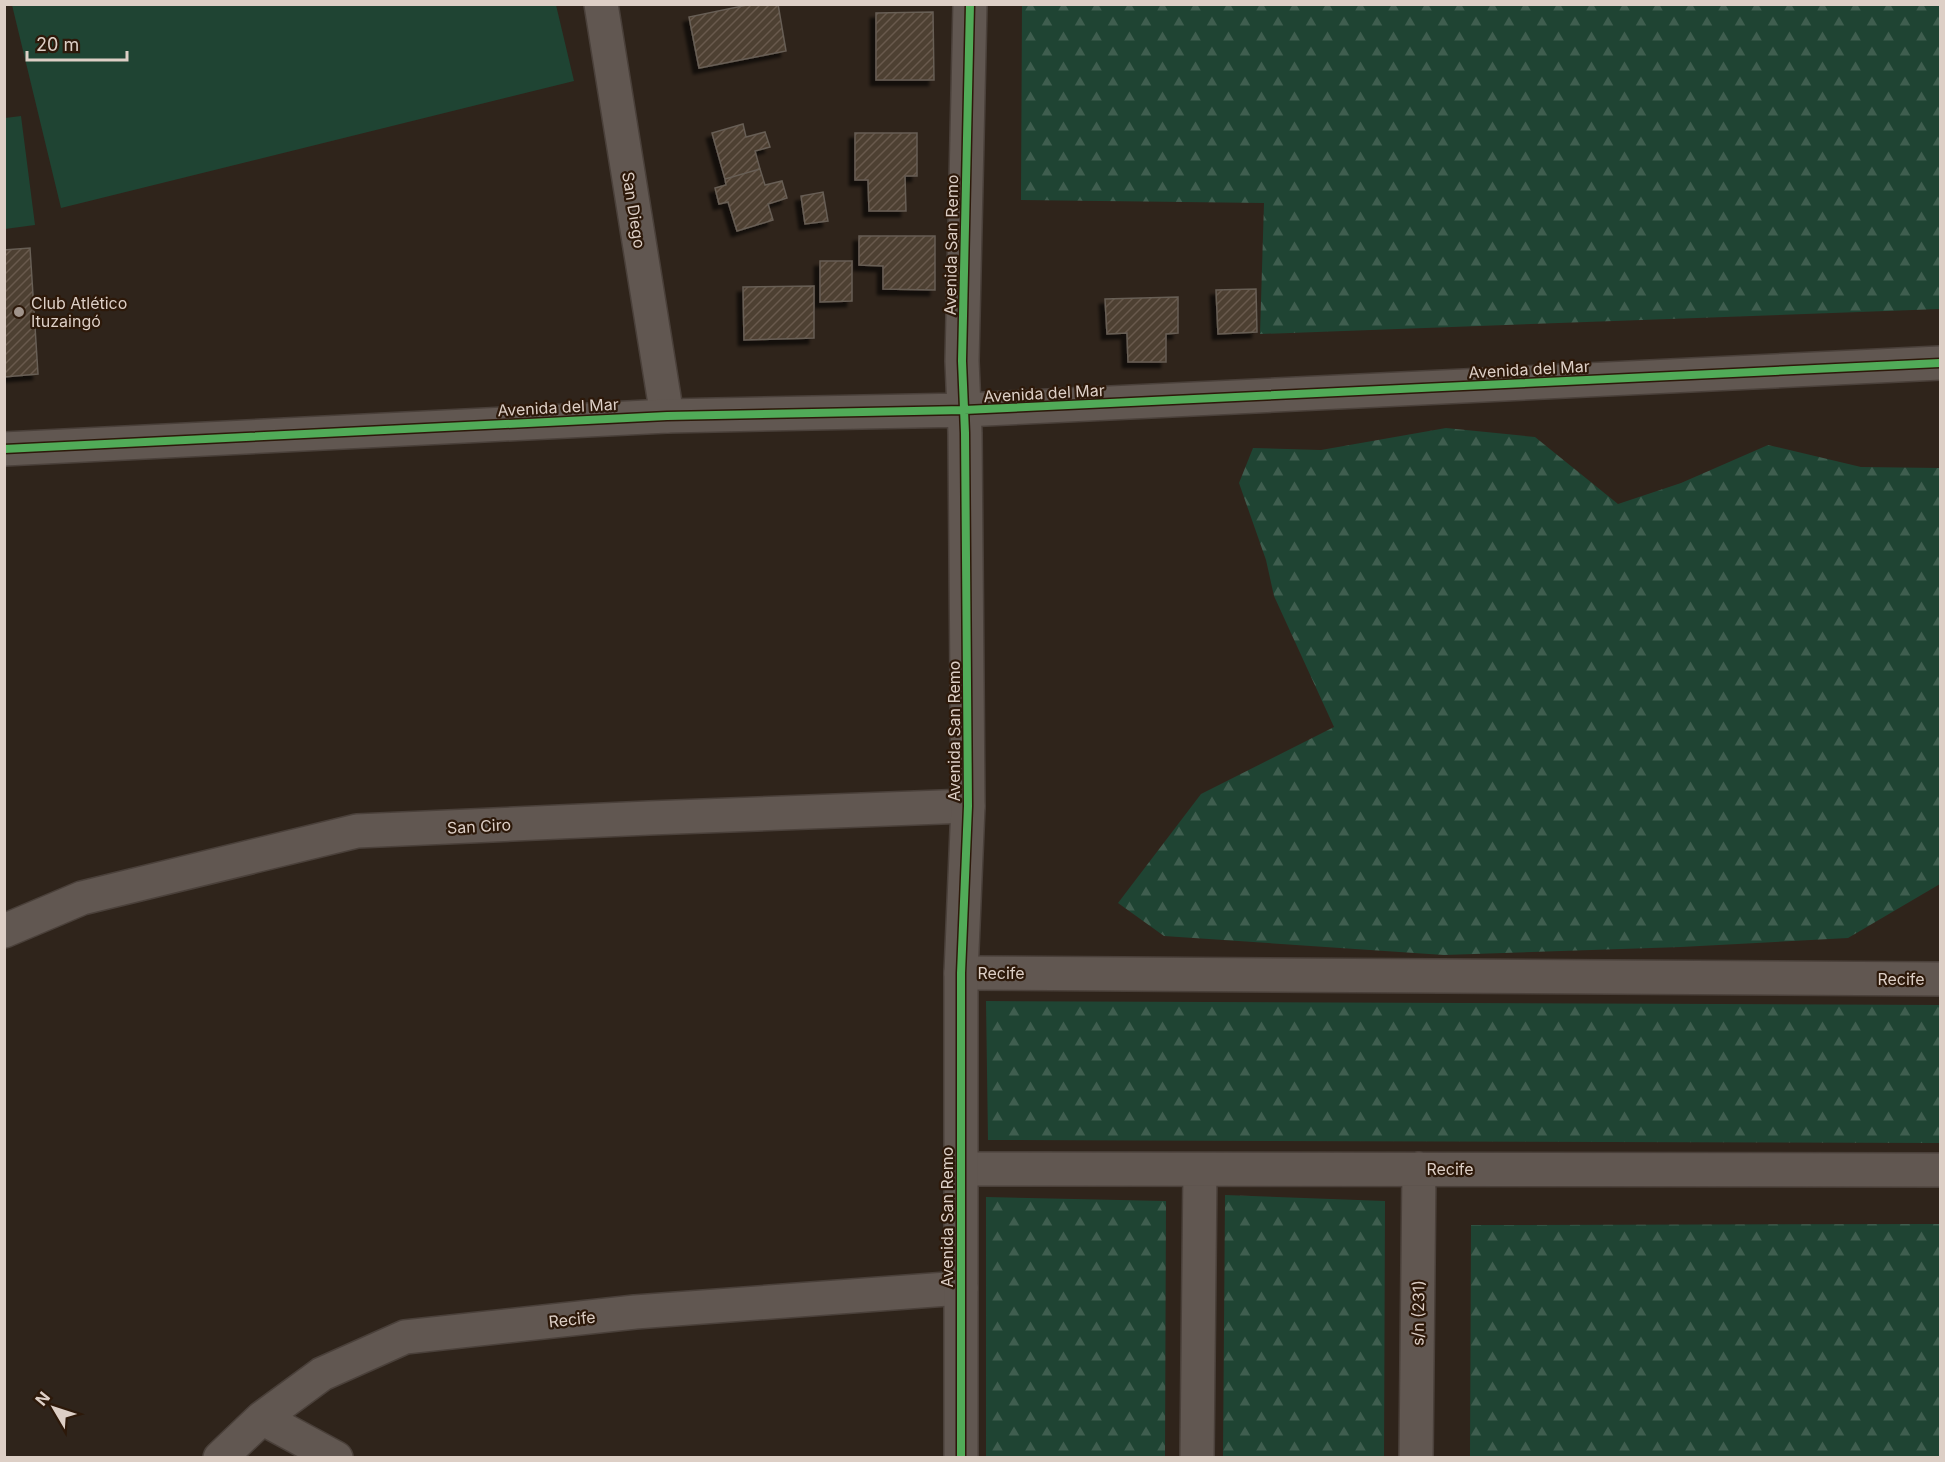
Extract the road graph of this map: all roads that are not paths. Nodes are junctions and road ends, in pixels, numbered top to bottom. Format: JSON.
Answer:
{"nodes":[{"id":1,"x":601,"y":4,"type":"edge"},
{"id":2,"x":970,"y":4,"type":"edge"},
{"id":3,"x":1941,"y":363,"type":"edge"},
{"id":4,"x":964,"y":410,"type":"junction"},
{"id":5,"x":667,"y":416,"type":"junction"},
{"id":6,"x":4,"y":449,"type":"edge"},
{"id":7,"x":968,"y":806,"type":"junction"},
{"id":8,"x":4,"y":931,"type":"edge"},
{"id":9,"x":961,"y":973,"type":"junction"},
{"id":10,"x":1941,"y":979,"type":"edge"},
{"id":11,"x":960,"y":1169,"type":"junction"},
{"id":12,"x":1419,"y":1169,"type":"junction"},
{"id":13,"x":1200,"y":1170,"type":"junction"},
{"id":14,"x":1941,"y":1170,"type":"edge"},
{"id":15,"x":961,"y":1288,"type":"junction"},
{"id":16,"x":262,"y":1418,"type":"junction"},
{"id":17,"x":220,"y":1458,"type":"edge"},
{"id":18,"x":336,"y":1458,"type":"edge"},
{"id":19,"x":961,"y":1458,"type":"edge"},
{"id":20,"x":1197,"y":1458,"type":"edge"},
{"id":21,"x":1416,"y":1458,"type":"edge"}],
"edges":[{"from":1,"to":5,"type":"street","name":"San Diego"},
{"from":2,"to":4,"type":"street","name":"Avenida San Remo"},
{"from":3,"to":4,"type":"street","name":"Avenida del Mar"},
{"from":4,"to":5,"type":"street","name":"Avenida del Mar"},
{"from":4,"to":7,"type":"street","name":"Avenida San Remo"},
{"from":5,"to":6,"type":"street","name":"Avenida del Mar"},
{"from":7,"to":8,"type":"street","name":"San Ciro"},
{"from":7,"to":9,"type":"street","name":"Avenida San Remo"},
{"from":9,"to":10,"type":"street","name":"Recife"},
{"from":9,"to":11,"type":"street","name":"Avenida San Remo"},
{"from":11,"to":13,"type":"street","name":"Recife"},
{"from":11,"to":15,"type":"street","name":"Avenida San Remo"},
{"from":12,"to":13,"type":"street","name":"Recife"},
{"from":12,"to":14,"type":"street","name":"Recife"},
{"from":12,"to":21,"type":"street","name":"s/n (231)"},
{"from":13,"to":20,"type":"street"},
{"from":15,"to":16,"type":"street","name":"Recife"},
{"from":15,"to":19,"type":"street","name":"Avenida San Remo"},
{"from":16,"to":17,"type":"street","name":"Recife"},
{"from":16,"to":18,"type":"street"}]}
